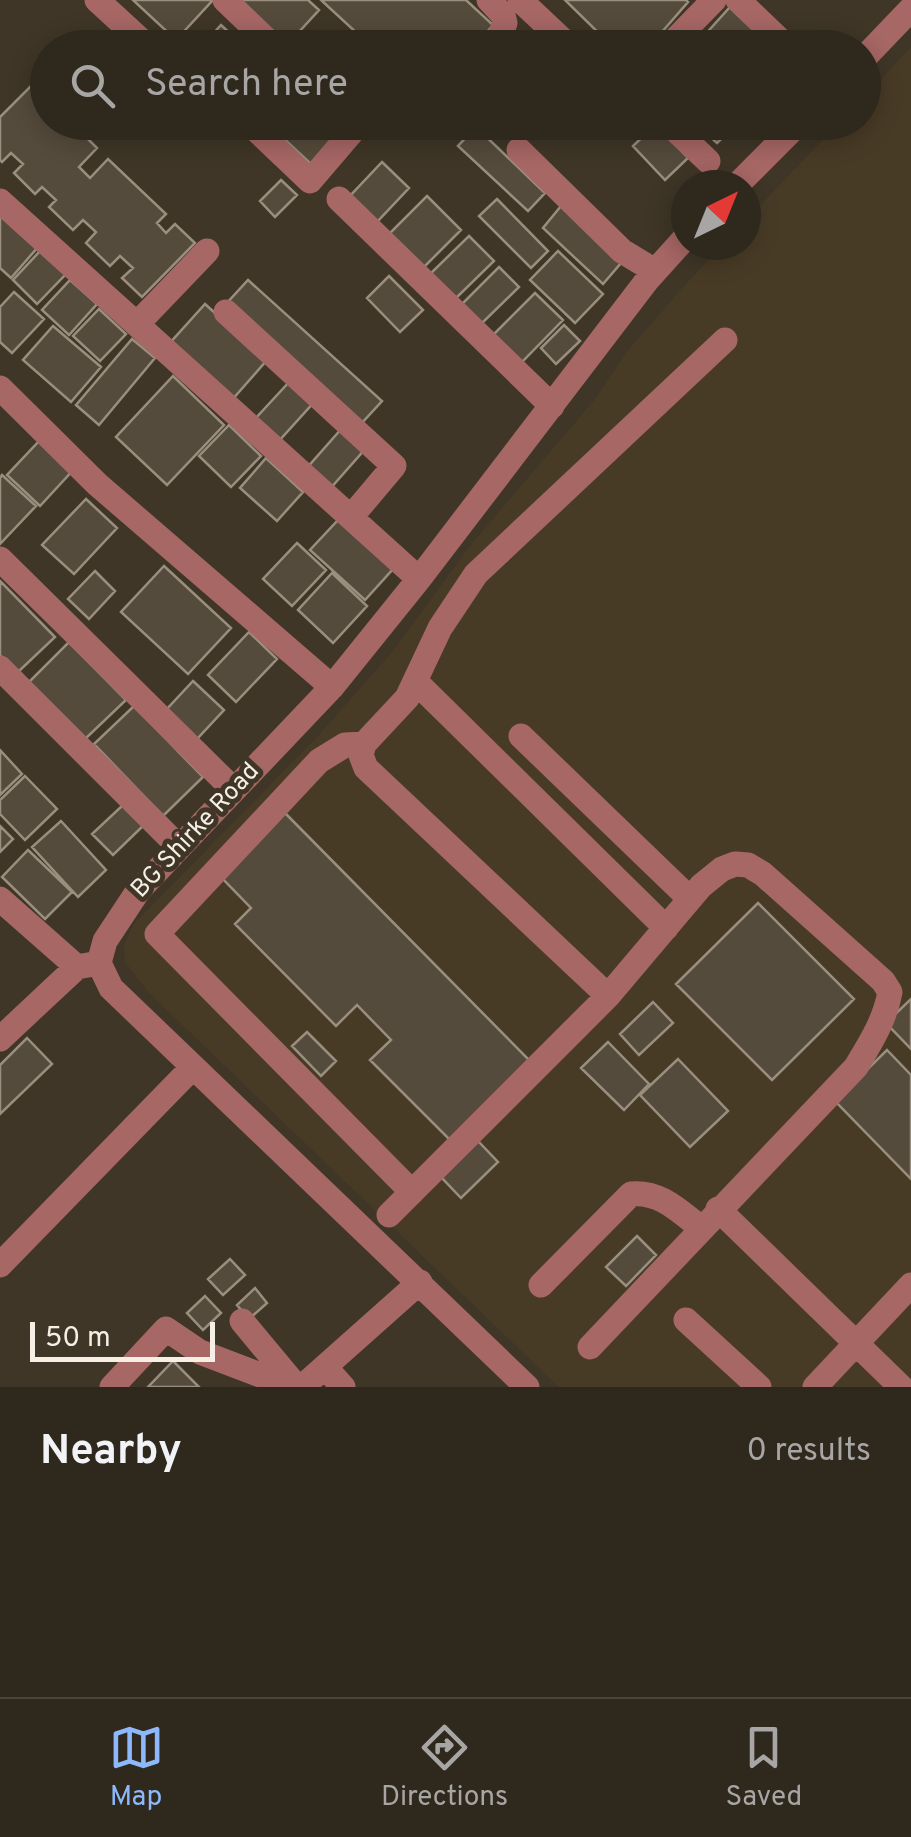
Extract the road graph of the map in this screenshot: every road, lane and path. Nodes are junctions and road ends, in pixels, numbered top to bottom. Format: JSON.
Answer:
{"nodes":[{"id":1,"x":97,"y":0,"type":"edge"},
{"id":2,"x":225,"y":0,"type":"edge"},
{"id":3,"x":489,"y":0,"type":"edge"},
{"id":4,"x":520,"y":0,"type":"edge"},
{"id":5,"x":714,"y":0,"type":"edge"},
{"id":6,"x":738,"y":0,"type":"edge"},
{"id":7,"x":911,"y":10,"type":"edge"},
{"id":8,"x":130,"y":30,"type":"edge"},
{"id":9,"x":256,"y":30,"type":"edge"},
{"id":10,"x":503,"y":30,"type":"edge"},
{"id":11,"x":552,"y":30,"type":"edge"},
{"id":12,"x":685,"y":30,"type":"edge"},
{"id":13,"x":769,"y":30,"type":"edge"},
{"id":14,"x":881,"y":41,"type":"edge"},
{"id":15,"x":267,"y":140,"type":"edge"},
{"id":16,"x":345,"y":140,"type":"edge"},
{"id":17,"x":686,"y":140,"type":"edge"},
{"id":18,"x":782,"y":140,"type":"edge"},
{"id":19,"x":519,"y":150,"type":"dead end"},
{"id":20,"x":708,"y":161,"type":"dead end"},
{"id":21,"x":752,"y":170,"type":"edge"},
{"id":22,"x":339,"y":199,"type":"dead end"},
{"id":23,"x":0,"y":201,"type":"edge"},
{"id":24,"x":207,"y":251,"type":"dead end"},
{"id":25,"x":671,"y":253,"type":"edge"},
{"id":26,"x":655,"y":271,"type":"junction"},
{"id":27,"x":226,"y":312,"type":"dead end"},
{"id":28,"x":137,"y":324,"type":"junction"},
{"id":29,"x":724,"y":340,"type":"dead end"},
{"id":30,"x":0,"y":388,"type":"edge"},
{"id":31,"x":552,"y":406,"type":"junction"},
{"id":32,"x":351,"y":517,"type":"junction"},
{"id":33,"x":0,"y":559,"type":"edge"},
{"id":34,"x":419,"y":578,"type":"junction"},
{"id":35,"x":0,"y":668,"type":"edge"},
{"id":36,"x":416,"y":682,"type":"junction"},
{"id":37,"x":332,"y":687,"type":"junction"},
{"id":38,"x":522,"y":736,"type":"dead end"},
{"id":39,"x":364,"y":744,"type":"junction"},
{"id":40,"x":234,"y":790,"type":"junction"},
{"id":41,"x":180,"y":847,"type":"junction"},
{"id":42,"x":689,"y":898,"type":"junction"},
{"id":43,"x":0,"y":899,"type":"edge"},
{"id":44,"x":666,"y":928,"type":"junction"},
{"id":45,"x":88,"y":965,"type":"junction"},
{"id":46,"x":608,"y":996,"type":"junction"},
{"id":47,"x":0,"y":1038,"type":"edge"},
{"id":48,"x":194,"y":1066,"type":"junction"},
{"id":49,"x":412,"y":1192,"type":"junction"},
{"id":50,"x":389,"y":1215,"type":"dead end"},
{"id":51,"x":710,"y":1218,"type":"junction"},
{"id":52,"x":0,"y":1265,"type":"edge"},
{"id":53,"x":420,"y":1282,"type":"junction"},
{"id":54,"x":541,"y":1285,"type":"dead end"},
{"id":55,"x":911,"y":1285,"type":"edge"},
{"id":56,"x":686,"y":1320,"type":"dead end"},
{"id":57,"x":242,"y":1321,"type":"dead end"},
{"id":58,"x":856,"y":1344,"type":"junction"},
{"id":59,"x":590,"y":1348,"type":"dead end"},
{"id":60,"x":334,"y":1378,"type":"edge"},
{"id":61,"x":112,"y":1387,"type":"edge"},
{"id":62,"x":296,"y":1387,"type":"edge"},
{"id":63,"x":527,"y":1387,"type":"edge"},
{"id":64,"x":759,"y":1387,"type":"edge"},
{"id":65,"x":815,"y":1387,"type":"edge"},
{"id":66,"x":901,"y":1387,"type":"edge"}],
"edges":[{"from":1,"to":8,"type":"street"},
{"from":2,"to":9,"type":"street"},
{"from":3,"to":10,"type":"street"},
{"from":4,"to":11,"type":"street"},
{"from":5,"to":12,"type":"street"},
{"from":6,"to":13,"type":"street"},
{"from":7,"to":14,"type":"street"},
{"from":15,"to":16,"type":"street"},
{"from":17,"to":20,"type":"street"},
{"from":18,"to":21,"type":"street"},
{"from":19,"to":26,"type":"street"},
{"from":22,"to":31,"type":"street"},
{"from":23,"to":28,"type":"street"},
{"from":24,"to":28,"type":"street"},
{"from":25,"to":26,"type":"street","name":"BG Shirke Road"},
{"from":26,"to":31,"type":"street","name":"BG Shirke Road"},
{"from":27,"to":32,"type":"street"},
{"from":28,"to":32,"type":"street"},
{"from":29,"to":36,"type":"street"},
{"from":30,"to":37,"type":"street"},
{"from":31,"to":34,"type":"street","name":"BG Shirke Road"},
{"from":32,"to":34,"type":"street"},
{"from":33,"to":40,"type":"street"},
{"from":34,"to":37,"type":"street","name":"BG Shirke Road"},
{"from":35,"to":41,"type":"street"},
{"from":36,"to":39,"type":"street"},
{"from":36,"to":44,"type":"street"},
{"from":37,"to":40,"type":"street","name":"BG Shirke Road"},
{"from":38,"to":42,"type":"street"},
{"from":39,"to":46,"type":"street"},
{"from":39,"to":49,"type":"street"},
{"from":40,"to":41,"type":"street","name":"BG Shirke Road"},
{"from":41,"to":45,"type":"street","name":"BG Shirke Road"},
{"from":42,"to":44,"type":"street"},
{"from":42,"to":51,"type":"street"},
{"from":43,"to":45,"type":"street"},
{"from":44,"to":46,"type":"street"},
{"from":45,"to":47,"type":"street"},
{"from":45,"to":48,"type":"street"},
{"from":46,"to":49,"type":"street"},
{"from":48,"to":52,"type":"street"},
{"from":48,"to":53,"type":"street"},
{"from":49,"to":50,"type":"street"},
{"from":51,"to":54,"type":"street"},
{"from":51,"to":58,"type":"street"},
{"from":51,"to":59,"type":"street"},
{"from":53,"to":60,"type":"street"},
{"from":53,"to":63,"type":"street"},
{"from":55,"to":58,"type":"street"},
{"from":56,"to":64,"type":"street"},
{"from":57,"to":62,"type":"street"},
{"from":58,"to":65,"type":"street"},
{"from":58,"to":66,"type":"street"},
{"from":60,"to":62,"type":"street"},
{"from":61,"to":62,"type":"street"}]}
